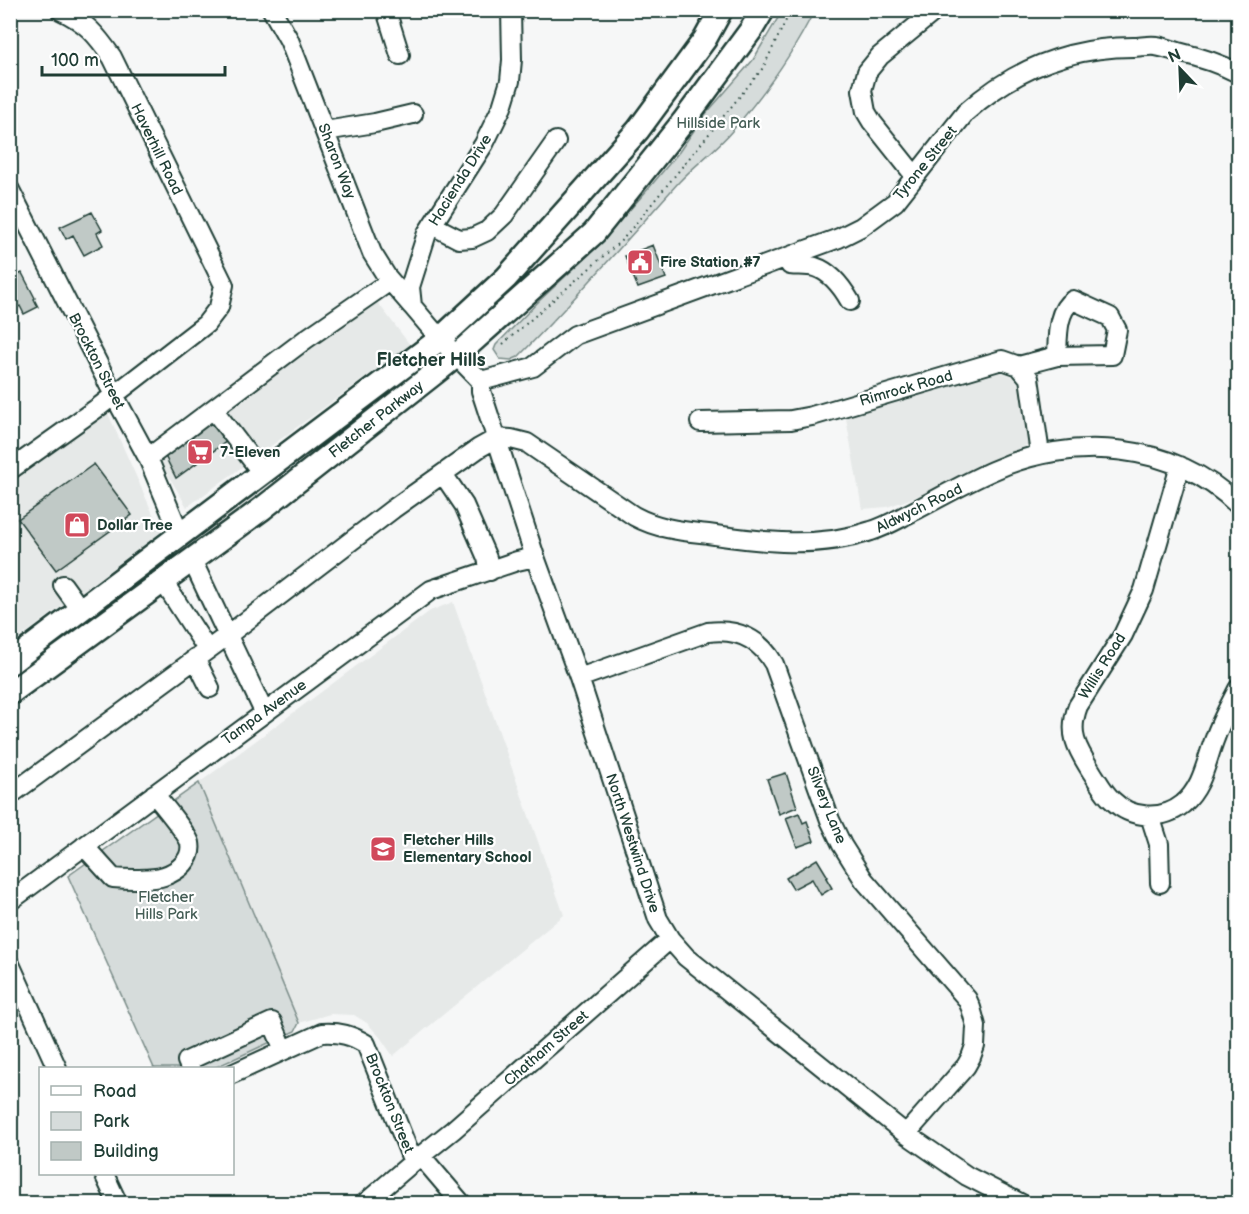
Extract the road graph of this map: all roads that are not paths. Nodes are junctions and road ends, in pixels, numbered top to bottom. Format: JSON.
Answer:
{"nodes":[{"id":1,"x":60,"y":10,"type":"edge"},
{"id":2,"x":272,"y":10,"type":"edge"},
{"id":3,"x":386,"y":10,"type":"edge"},
{"id":4,"x":511,"y":10,"type":"edge"},
{"id":5,"x":722,"y":10,"type":"edge"},
{"id":6,"x":763,"y":10,"type":"edge"},
{"id":7,"x":936,"y":10,"type":"edge"},
{"id":8,"x":400,"y":56,"type":"dead end"},
{"id":9,"x":1238,"y":71,"type":"edge"},
{"id":10,"x":413,"y":114,"type":"dead end"},
{"id":11,"x":325,"y":131,"type":"junction"},
{"id":12,"x":556,"y":141,"type":"dead end"},
{"id":13,"x":915,"y":176,"type":"junction"},
{"id":14,"x":10,"y":190,"type":"edge"},
{"id":15,"x":432,"y":225,"type":"junction"},
{"id":16,"x":786,"y":258,"type":"junction"},
{"id":17,"x":390,"y":281,"type":"junction"},
{"id":18,"x":850,"y":301,"type":"dead end"},
{"id":19,"x":412,"y":306,"type":"junction"},
{"id":20,"x":440,"y":339,"type":"junction"},
{"id":21,"x":456,"y":356,"type":"junction"},
{"id":22,"x":1057,"y":357,"type":"dead end"},
{"id":23,"x":1019,"y":366,"type":"junction"},
{"id":24,"x":481,"y":381,"type":"junction"},
{"id":25,"x":114,"y":395,"type":"junction"},
{"id":26,"x":213,"y":409,"type":"junction"},
{"id":27,"x":700,"y":422,"type":"dead end"},
{"id":28,"x":497,"y":438,"type":"junction"},
{"id":29,"x":1040,"y":454,"type":"junction"},
{"id":30,"x":148,"y":458,"type":"junction"},
{"id":31,"x":1180,"y":466,"type":"junction"},
{"id":32,"x":10,"y":470,"type":"edge"},
{"id":33,"x":262,"y":473,"type":"junction"},
{"id":34,"x":443,"y":474,"type":"junction"},
{"id":35,"x":1239,"y":505,"type":"edge"},
{"id":36,"x":215,"y":508,"type":"junction"},
{"id":37,"x":180,"y":534,"type":"junction"},
{"id":38,"x":535,"y":556,"type":"junction"},
{"id":39,"x":192,"y":560,"type":"junction"},
{"id":40,"x":490,"y":571,"type":"junction"},
{"id":41,"x":162,"y":581,"type":"junction"},
{"id":42,"x":63,"y":585,"type":"dead end"},
{"id":43,"x":81,"y":610,"type":"junction"},
{"id":44,"x":228,"y":635,"type":"junction"},
{"id":45,"x":201,"y":654,"type":"junction"},
{"id":46,"x":10,"y":663,"type":"edge"},
{"id":47,"x":579,"y":678,"type":"junction"},
{"id":48,"x":210,"y":688,"type":"dead end"},
{"id":49,"x":1239,"y":689,"type":"edge"},
{"id":50,"x":10,"y":693,"type":"edge"},
{"id":51,"x":264,"y":712,"type":"junction"},
{"id":52,"x":154,"y":794,"type":"junction"},
{"id":53,"x":10,"y":795,"type":"edge"},
{"id":54,"x":1150,"y":816,"type":"junction"},
{"id":55,"x":84,"y":846,"type":"junction"},
{"id":56,"x":1160,"y":883,"type":"dead end"},
{"id":57,"x":10,"y":901,"type":"edge"},
{"id":58,"x":670,"y":939,"type":"junction"},
{"id":59,"x":10,"y":964,"type":"edge"},
{"id":60,"x":291,"y":1046,"type":"junction"},
{"id":61,"x":57,"y":1067,"type":"edge"},
{"id":62,"x":190,"y":1067,"type":"edge"},
{"id":63,"x":234,"y":1073,"type":"edge"},
{"id":64,"x":906,"y":1134,"type":"junction"},
{"id":65,"x":417,"y":1159,"type":"junction"},
{"id":66,"x":105,"y":1175,"type":"edge"},
{"id":67,"x":118,"y":1203,"type":"edge"},
{"id":68,"x":364,"y":1203,"type":"edge"},
{"id":69,"x":462,"y":1203,"type":"edge"},
{"id":70,"x":1022,"y":1203,"type":"edge"}],
"edges":[{"from":1,"to":25,"type":"street","name":"Haverhill Road"},
{"from":2,"to":11,"type":"street","name":"Sharon Way"},
{"from":3,"to":8,"type":"street"},
{"from":4,"to":15,"type":"street","name":"Hacienda Drive"},
{"from":5,"to":20,"type":"main road","name":"Fletcher Parkway"},
{"from":6,"to":21,"type":"main road","name":"Fletcher Parkway"},
{"from":7,"to":13,"type":"street"},
{"from":9,"to":13,"type":"street","name":"Tyrone Street"},
{"from":10,"to":11,"type":"street"},
{"from":11,"to":17,"type":"street","name":"Sharon Way"},
{"from":12,"to":15,"type":"street"},
{"from":13,"to":16,"type":"street","name":"Tyrone Street"},
{"from":14,"to":25,"type":"street","name":"Brockton Street"},
{"from":15,"to":19,"type":"street","name":"Hacienda Drive"},
{"from":16,"to":18,"type":"street"},
{"from":16,"to":24,"type":"street","name":"Tyrone Street"},
{"from":17,"to":19,"type":"street","name":"Sharon Way"},
{"from":17,"to":26,"type":"street"},
{"from":19,"to":20,"type":"street"},
{"from":20,"to":21,"type":"street"},
{"from":20,"to":33,"type":"main road","name":"Fletcher Parkway"},
{"from":21,"to":24,"type":"street"},
{"from":21,"to":39,"type":"main road","name":"Fletcher Parkway"},
{"from":22,"to":23,"type":"street","name":"Rimrock Road"},
{"from":23,"to":27,"type":"street","name":"Rimrock Road"},
{"from":23,"to":29,"type":"street"},
{"from":24,"to":28,"type":"street","name":"North Westwind Drive"},
{"from":25,"to":30,"type":"street","name":"Brockton Street"},
{"from":25,"to":32,"type":"street"},
{"from":26,"to":30,"type":"street"},
{"from":26,"to":33,"type":"street"},
{"from":28,"to":29,"type":"street","name":"Aldwych Road"},
{"from":28,"to":34,"type":"street"},
{"from":28,"to":38,"type":"street","name":"North Westwind Drive"},
{"from":29,"to":31,"type":"street","name":"Aldwych Road"},
{"from":30,"to":37,"type":"street","name":"Brockton Street"},
{"from":31,"to":35,"type":"street","name":"Aldwych Road"},
{"from":31,"to":54,"type":"street","name":"Willis Road"},
{"from":33,"to":36,"type":"main road","name":"Fletcher Parkway"},
{"from":34,"to":40,"type":"street"},
{"from":34,"to":44,"type":"street"},
{"from":36,"to":37,"type":"main road","name":"Fletcher Parkway"},
{"from":36,"to":39,"type":"main road"},
{"from":37,"to":41,"type":"main road"},
{"from":37,"to":43,"type":"main road","name":"Fletcher Parkway"},
{"from":38,"to":40,"type":"street","name":"Tampa Avenue"},
{"from":38,"to":47,"type":"street","name":"North Westwind Drive"},
{"from":39,"to":41,"type":"main road","name":"Fletcher Parkway"},
{"from":39,"to":44,"type":"street"},
{"from":40,"to":51,"type":"street","name":"Tampa Avenue"},
{"from":41,"to":45,"type":"street"},
{"from":41,"to":50,"type":"main road","name":"Fletcher Parkway"},
{"from":42,"to":43,"type":"street"},
{"from":43,"to":46,"type":"main road","name":"Fletcher Parkway"},
{"from":44,"to":45,"type":"street"},
{"from":44,"to":51,"type":"street"},
{"from":45,"to":48,"type":"street"},
{"from":45,"to":53,"type":"street"},
{"from":47,"to":58,"type":"street","name":"North Westwind Drive"},
{"from":47,"to":64,"type":"street","name":"Silvery Lane"},
{"from":49,"to":54,"type":"street"},
{"from":51,"to":52,"type":"street","name":"Tampa Avenue"},
{"from":52,"to":55,"type":"street","name":"Tampa Avenue"},
{"from":52,"to":55,"type":"street"},
{"from":54,"to":56,"type":"street"},
{"from":55,"to":57,"type":"street","name":"Tampa Avenue"},
{"from":58,"to":64,"type":"street","name":"North Westwind Drive"},
{"from":58,"to":65,"type":"street","name":"Chatham Street"},
{"from":59,"to":61,"type":"street"},
{"from":60,"to":62,"type":"street"},
{"from":60,"to":63,"type":"street","name":"Brockton Street"},
{"from":60,"to":65,"type":"street","name":"Brockton Street"},
{"from":64,"to":70,"type":"street","name":"North Westwind Drive"},
{"from":65,"to":68,"type":"street","name":"Chatham Street"},
{"from":65,"to":69,"type":"street","name":"Brockton Street"},
{"from":66,"to":67,"type":"street"}]}
